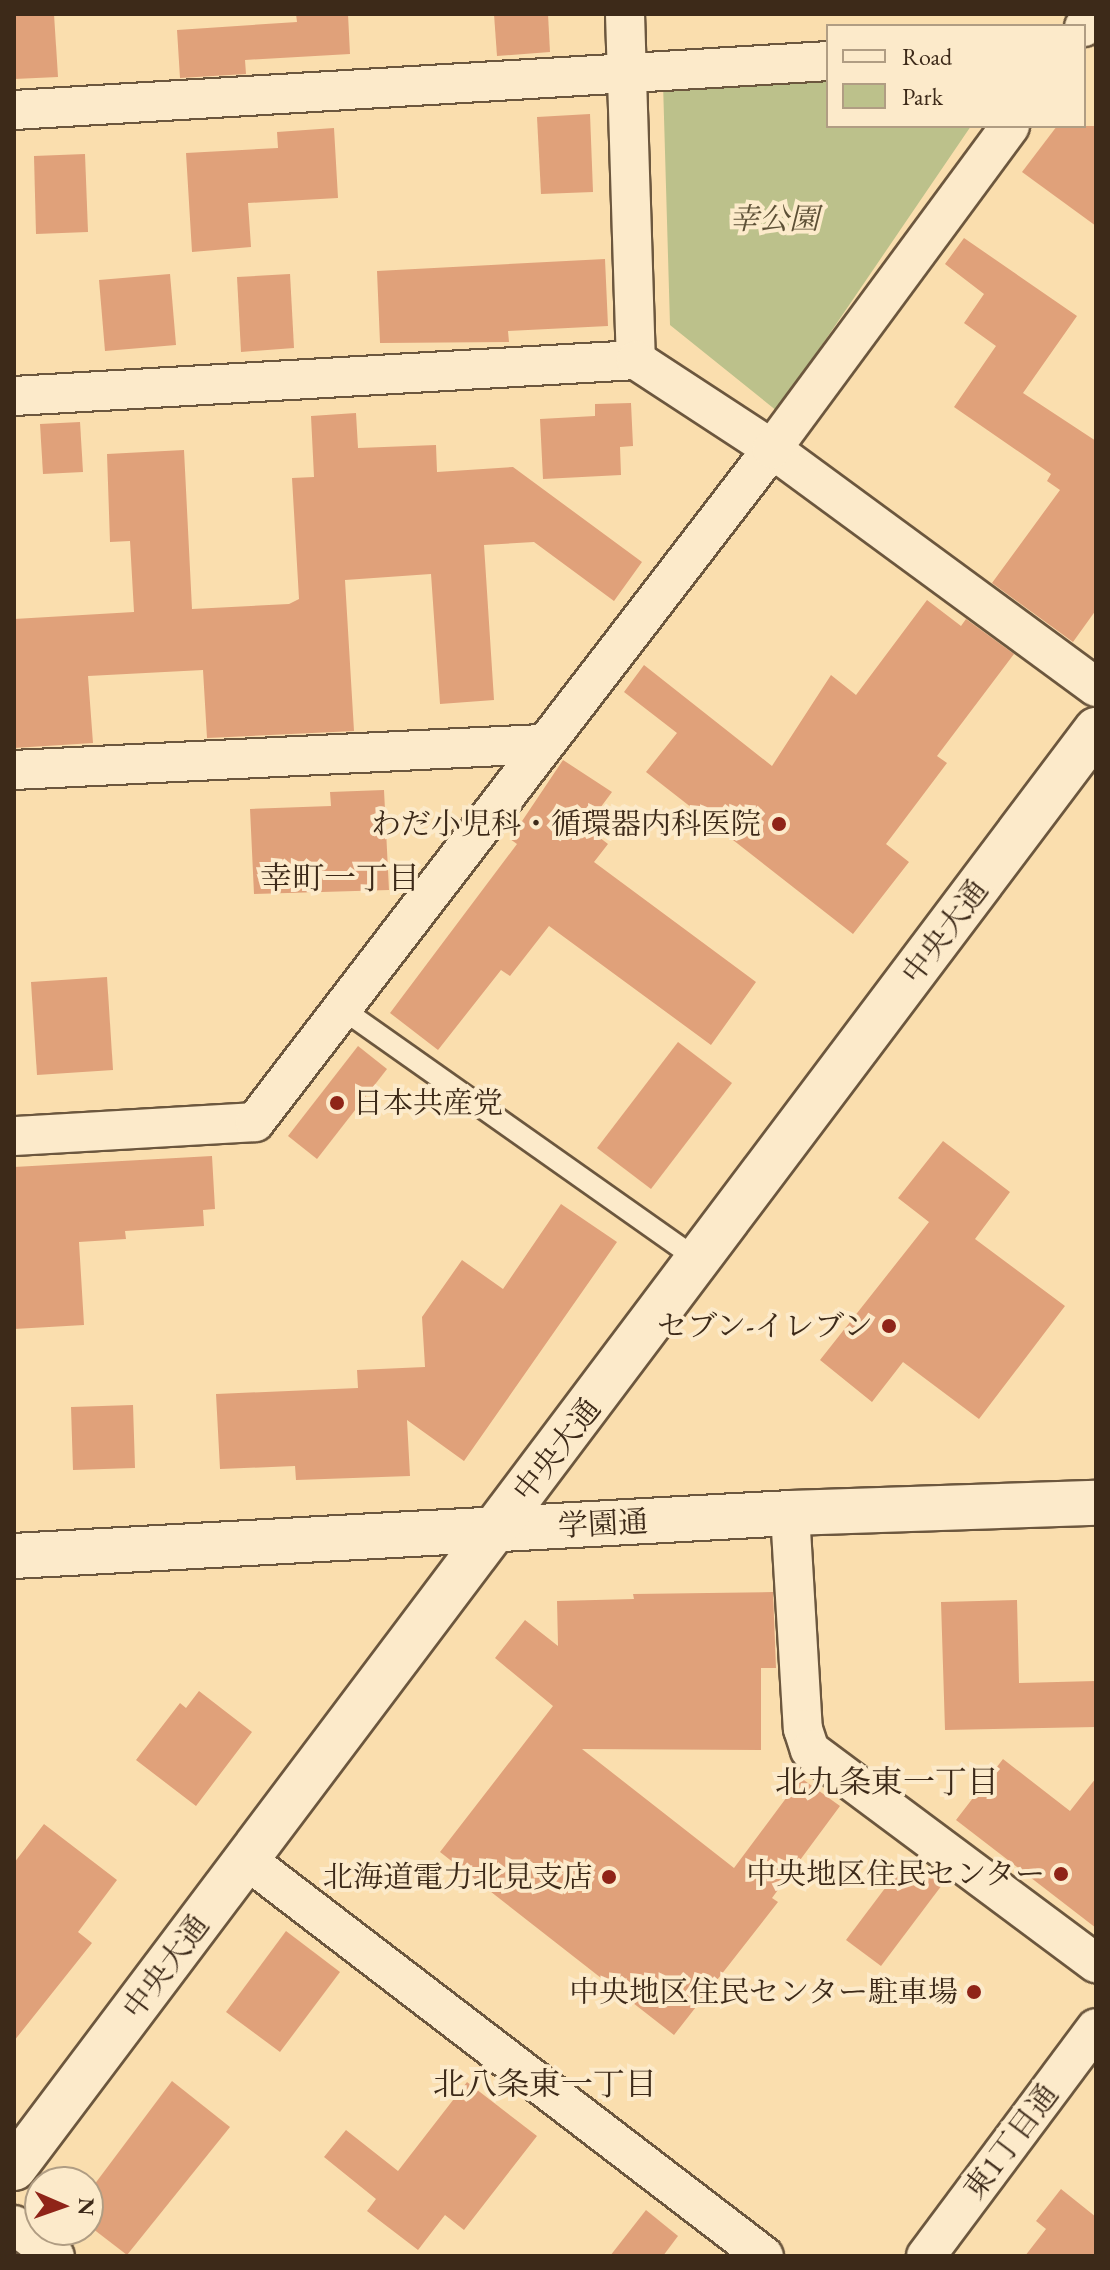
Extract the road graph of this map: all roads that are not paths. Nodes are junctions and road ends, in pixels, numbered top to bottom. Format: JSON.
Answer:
{"nodes":[{"id":1,"x":625,"y":14,"type":"edge"},
{"id":2,"x":826,"y":61,"type":"edge"},
{"id":3,"x":628,"y":70,"type":"junction"},
{"id":4,"x":14,"y":110,"type":"edge"},
{"id":5,"x":1009,"y":128,"type":"edge"},
{"id":6,"x":636,"y":360,"type":"junction"},
{"id":7,"x":14,"y":396,"type":"edge"},
{"id":8,"x":772,"y":449,"type":"junction"},
{"id":9,"x":1096,"y":687,"type":"edge"},
{"id":10,"x":1096,"y":730,"type":"edge"},
{"id":11,"x":542,"y":744,"type":"junction"},
{"id":12,"x":14,"y":770,"type":"edge"},
{"id":13,"x":341,"y":1008,"type":"junction"},
{"id":14,"x":14,"y":1136,"type":"edge"},
{"id":15,"x":699,"y":1261,"type":"junction"},
{"id":16,"x":1096,"y":1503,"type":"edge"},
{"id":17,"x":790,"y":1513,"type":"junction"},
{"id":18,"x":496,"y":1529,"type":"junction"},
{"id":19,"x":14,"y":1556,"type":"edge"},
{"id":20,"x":247,"y":1860,"type":"junction"},
{"id":21,"x":1096,"y":1963,"type":"edge"},
{"id":22,"x":1096,"y":2028,"type":"edge"},
{"id":23,"x":18,"y":2153,"type":"edge"},
{"id":24,"x":14,"y":2225,"type":"edge"},
{"id":25,"x":55,"y":2256,"type":"edge"},
{"id":26,"x":764,"y":2256,"type":"edge"},
{"id":27,"x":926,"y":2256,"type":"edge"}],
"edges":[{"from":1,"to":3,"type":"street"},
{"from":2,"to":3,"type":"street"},
{"from":3,"to":4,"type":"street"},
{"from":3,"to":6,"type":"street"},
{"from":5,"to":8,"type":"street"},
{"from":6,"to":7,"type":"street"},
{"from":6,"to":8,"type":"street"},
{"from":8,"to":9,"type":"street"},
{"from":8,"to":11,"type":"street"},
{"from":10,"to":15,"type":"street","name":"中央大通"},
{"from":11,"to":12,"type":"street"},
{"from":11,"to":13,"type":"street"},
{"from":13,"to":14,"type":"street"},
{"from":13,"to":15,"type":"lane"},
{"from":15,"to":18,"type":"street","name":"中央大通"},
{"from":16,"to":17,"type":"street","name":"学園通"},
{"from":17,"to":18,"type":"street","name":"学園通"},
{"from":17,"to":21,"type":"street"},
{"from":18,"to":19,"type":"street","name":"学園通"},
{"from":18,"to":20,"type":"street","name":"中央大通"},
{"from":20,"to":23,"type":"street","name":"中央大通"},
{"from":20,"to":26,"type":"street"},
{"from":22,"to":27,"type":"street","name":"東1丁目通"},
{"from":24,"to":25,"type":"street"}]}
